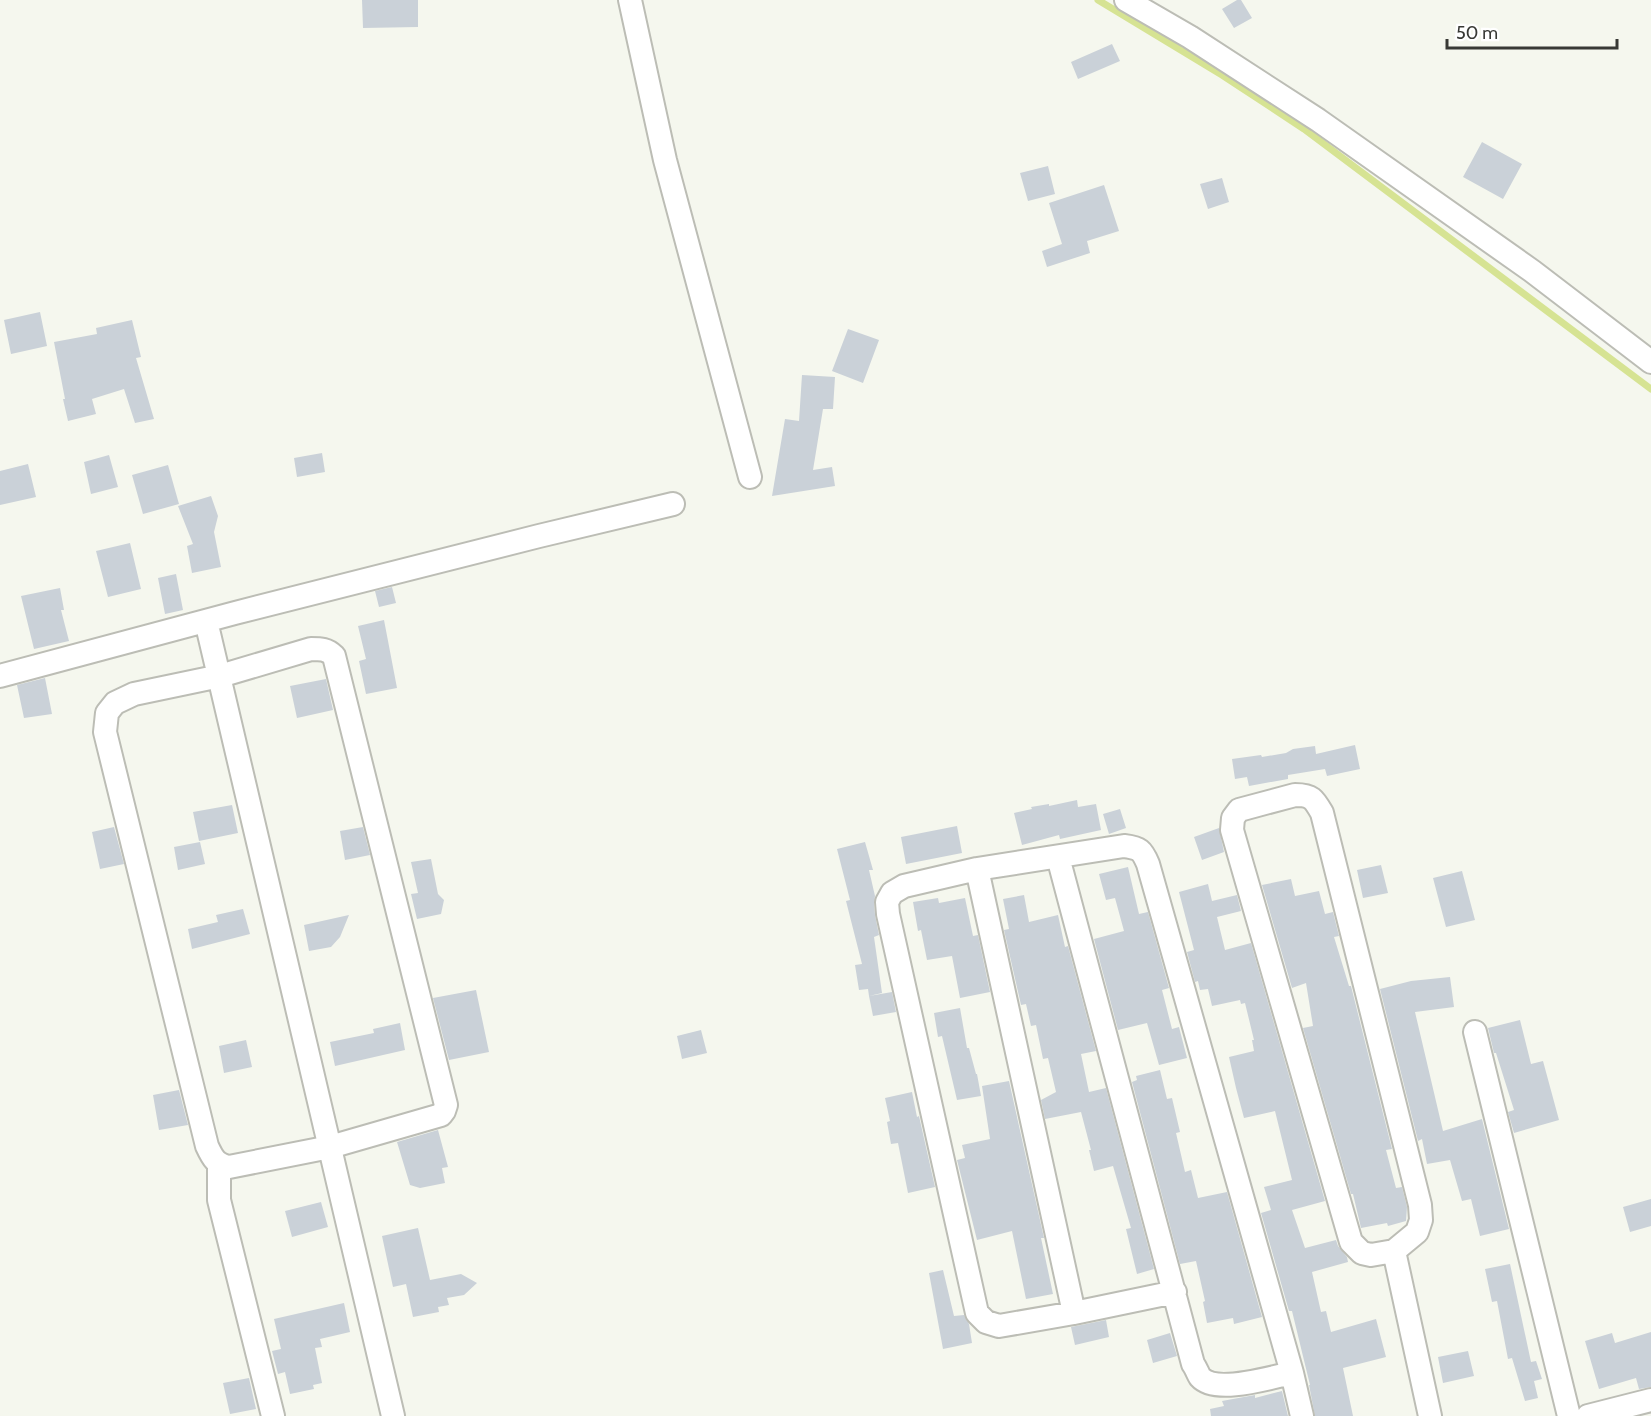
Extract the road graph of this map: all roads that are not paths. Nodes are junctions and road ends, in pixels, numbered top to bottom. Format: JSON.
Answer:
{"nodes":[{"id":1,"x":630,"y":0,"type":"edge"},
{"id":2,"x":1126,"y":0,"type":"edge"},
{"id":3,"x":1651,"y":362,"type":"edge"},
{"id":4,"x":750,"y":477,"type":"dead end"},
{"id":5,"x":673,"y":504,"type":"dead end"},
{"id":6,"x":206,"y":621,"type":"junction"},
{"id":7,"x":0,"y":676,"type":"edge"},
{"id":8,"x":220,"y":676,"type":"junction"},
{"id":9,"x":1058,"y":857,"type":"junction"},
{"id":10,"x":977,"y":869,"type":"junction"},
{"id":11,"x":1474,"y":1032,"type":"dead end"},
{"id":12,"x":330,"y":1147,"type":"junction"},
{"id":13,"x":219,"y":1165,"type":"junction"},
{"id":14,"x":1394,"y":1251,"type":"junction"},
{"id":15,"x":1175,"y":1292,"type":"junction"},
{"id":16,"x":1074,"y":1313,"type":"junction"},
{"id":17,"x":1292,"y":1373,"type":"junction"},
{"id":18,"x":1651,"y":1400,"type":"edge"},
{"id":19,"x":273,"y":1416,"type":"edge"},
{"id":20,"x":393,"y":1416,"type":"edge"},
{"id":21,"x":1302,"y":1416,"type":"edge"},
{"id":22,"x":1430,"y":1416,"type":"edge"},
{"id":23,"x":1569,"y":1416,"type":"edge"},
{"id":24,"x":1588,"y":1416,"type":"edge"}],
"edges":[{"from":1,"to":4,"type":"street"},
{"from":2,"to":3,"type":"street"},
{"from":5,"to":6,"type":"street"},
{"from":6,"to":7,"type":"street"},
{"from":6,"to":8,"type":"street"},
{"from":8,"to":12,"type":"street"},
{"from":8,"to":12,"type":"street"},
{"from":8,"to":13,"type":"street"},
{"from":9,"to":10,"type":"street"},
{"from":9,"to":15,"type":"street"},
{"from":9,"to":17,"type":"street"},
{"from":10,"to":16,"type":"street"},
{"from":10,"to":16,"type":"street"},
{"from":11,"to":23,"type":"street"},
{"from":12,"to":13,"type":"street"},
{"from":12,"to":20,"type":"street"},
{"from":13,"to":19,"type":"street"},
{"from":14,"to":14,"type":"street"},
{"from":14,"to":22,"type":"street"},
{"from":15,"to":16,"type":"street"},
{"from":15,"to":17,"type":"street"},
{"from":17,"to":21,"type":"street"},
{"from":18,"to":24,"type":"street"}]}
